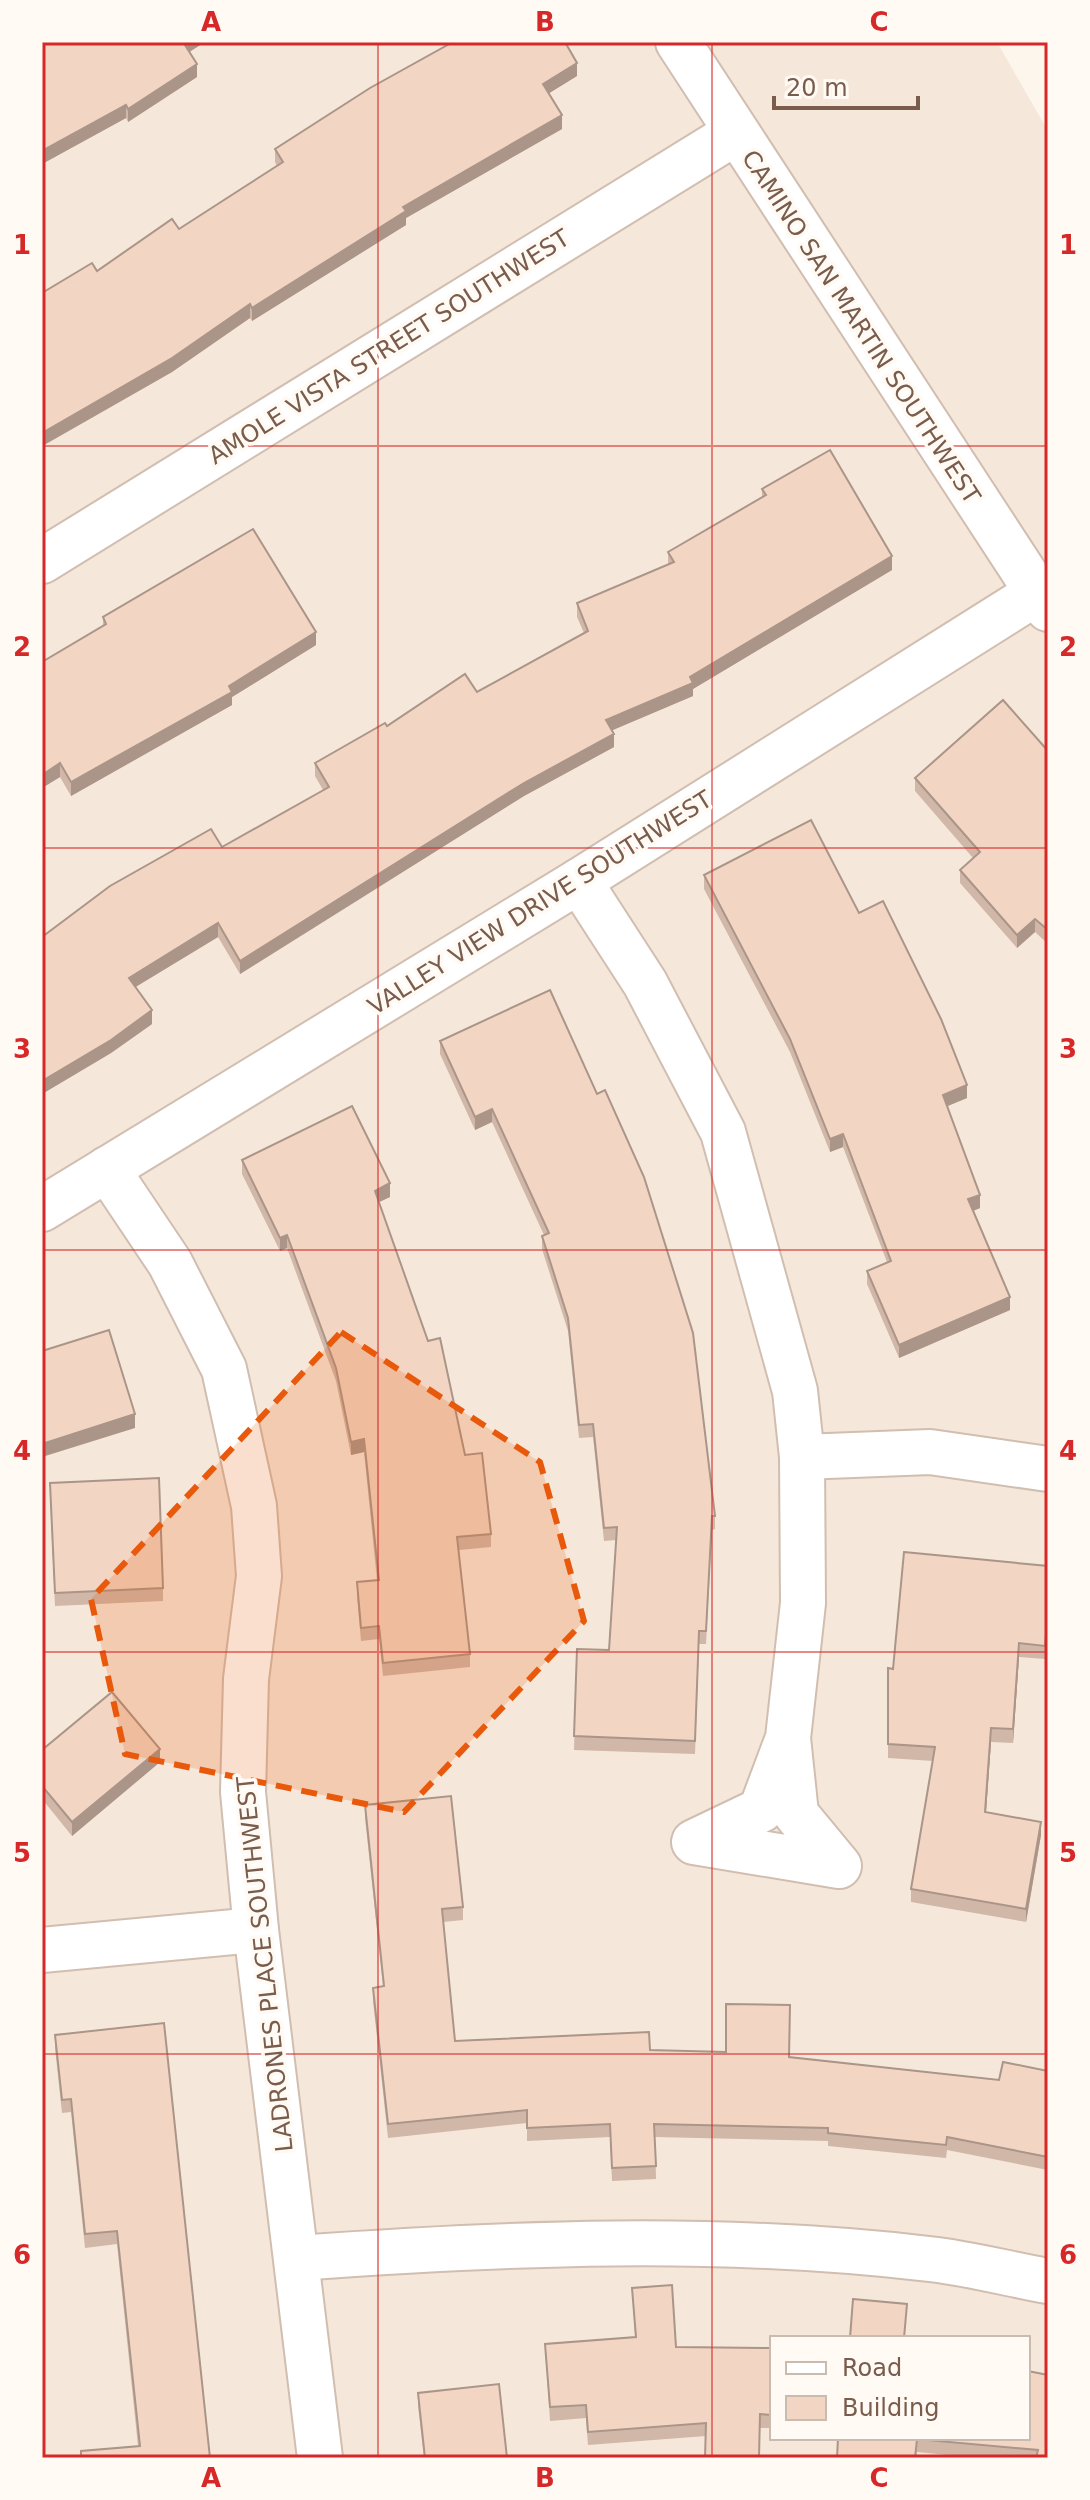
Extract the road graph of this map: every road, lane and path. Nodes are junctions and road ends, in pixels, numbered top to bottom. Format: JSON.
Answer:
{"nodes":[{"id":1,"x":678,"y":42,"type":"edge"},
{"id":2,"x":735,"y":133,"type":"junction"},
{"id":3,"x":42,"y":561,"type":"edge"},
{"id":4,"x":1042,"y":602,"type":"edge"},
{"id":5,"x":579,"y":881,"type":"junction"},
{"id":6,"x":107,"y":1169,"type":"junction"},
{"id":7,"x":42,"y":1209,"type":"edge"},
{"id":8,"x":802,"y":1457,"type":"junction"},
{"id":9,"x":1048,"y":1469,"type":"edge"},
{"id":10,"x":788,"y":1738,"type":"dead end"},
{"id":11,"x":256,"y":1930,"type":"junction"},
{"id":12,"x":42,"y":1950,"type":"edge"},
{"id":13,"x":297,"y":2258,"type":"junction"},
{"id":14,"x":1048,"y":2281,"type":"edge"},
{"id":15,"x":320,"y":2458,"type":"edge"}],
"edges":[{"from":1,"to":2,"type":"street","name":"CAMINO SAN MARTIN SOUTHWEST"},
{"from":2,"to":3,"type":"street","name":"AMOLE VISTA STREET SOUTHWEST"},
{"from":2,"to":4,"type":"street","name":"CAMINO SAN MARTIN SOUTHWEST"},
{"from":4,"to":5,"type":"street","name":"VALLEY VIEW DRIVE SOUTHWEST"},
{"from":5,"to":6,"type":"street","name":"VALLEY VIEW DRIVE SOUTHWEST"},
{"from":5,"to":8,"type":"street"},
{"from":6,"to":7,"type":"street","name":"VALLEY VIEW DRIVE SOUTHWEST"},
{"from":6,"to":11,"type":"street","name":"LADRONES PLACE SOUTHWEST"},
{"from":8,"to":9,"type":"street"},
{"from":8,"to":10,"type":"street"},
{"from":11,"to":12,"type":"street"},
{"from":11,"to":13,"type":"street","name":"LADRONES PLACE SOUTHWEST"},
{"from":13,"to":14,"type":"street"},
{"from":13,"to":15,"type":"street","name":"LADRONES PLACE SOUTHWEST"}]}
